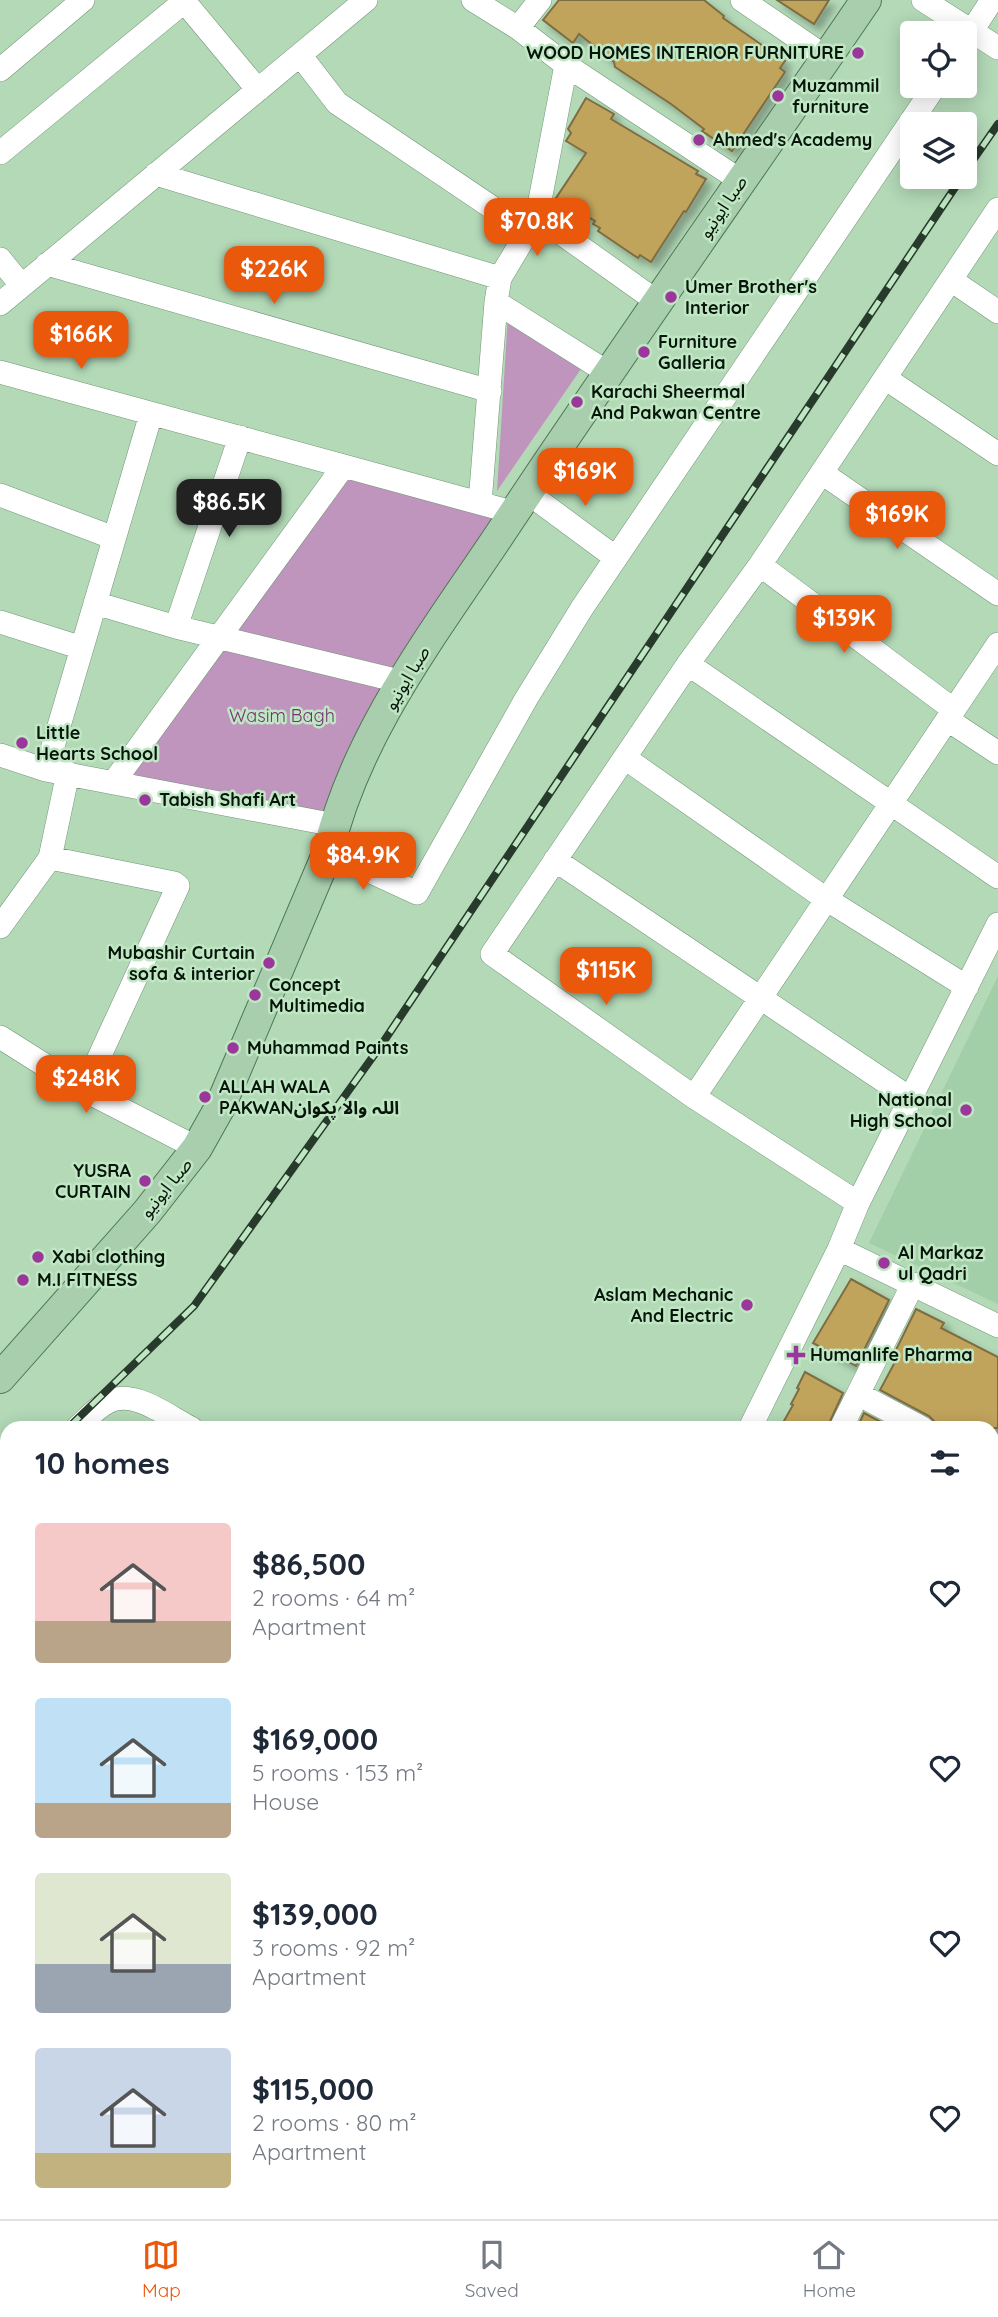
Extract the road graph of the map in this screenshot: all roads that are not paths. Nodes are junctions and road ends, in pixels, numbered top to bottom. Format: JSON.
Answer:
{"nodes":[{"id":1,"x":83,"y":0,"type":"edge"},
{"id":2,"x":366,"y":0,"type":"edge"},
{"id":3,"x":473,"y":0,"type":"edge"},
{"id":4,"x":540,"y":0,"type":"edge"},
{"id":5,"x":742,"y":0,"type":"edge"},
{"id":6,"x":866,"y":0,"type":"edge"},
{"id":7,"x":923,"y":0,"type":"edge"},
{"id":8,"x":992,"y":0,"type":"edge"},
{"id":9,"x":184,"y":1,"type":"edge"},
{"id":10,"x":949,"y":21,"type":"edge"},
{"id":11,"x":977,"y":23,"type":"edge"},
{"id":12,"x":518,"y":28,"type":"junction"},
{"id":13,"x":977,"y":40,"type":"edge"},
{"id":14,"x":998,"y":48,"type":"edge"},
{"id":15,"x":300,"y":55,"type":"junction"},
{"id":16,"x":827,"y":58,"type":"junction"},
{"id":17,"x":566,"y":65,"type":"junction"},
{"id":18,"x":0,"y":70,"type":"edge"},
{"id":19,"x":258,"y":90,"type":"junction"},
{"id":20,"x":927,"y":98,"type":"edge"},
{"id":21,"x":0,"y":153,"type":"edge"},
{"id":22,"x":156,"y":174,"type":"junction"},
{"id":23,"x":741,"y":181,"type":"junction"},
{"id":24,"x":998,"y":209,"type":"edge"},
{"id":25,"x":532,"y":224,"type":"junction"},
{"id":26,"x":0,"y":259,"type":"edge"},
{"id":27,"x":47,"y":264,"type":"junction"},
{"id":28,"x":500,"y":278,"type":"junction"},
{"id":29,"x":951,"y":280,"type":"junction"},
{"id":30,"x":21,"y":285,"type":"junction"},
{"id":31,"x":496,"y":302,"type":"junction"},
{"id":32,"x":659,"y":303,"type":"junction"},
{"id":33,"x":0,"y":304,"type":"edge"},
{"id":34,"x":998,"y":312,"type":"edge"},
{"id":35,"x":0,"y":372,"type":"edge"},
{"id":36,"x":610,"y":374,"type":"junction"},
{"id":37,"x":885,"y":378,"type":"junction"},
{"id":38,"x":489,"y":391,"type":"junction"},
{"id":39,"x":151,"y":414,"type":"junction"},
{"id":40,"x":240,"y":437,"type":"junction"},
{"id":41,"x":998,"y":454,"type":"edge"},
{"id":42,"x":343,"y":467,"type":"junction"},
{"id":43,"x":822,"y":473,"type":"junction"},
{"id":44,"x":0,"y":495,"type":"edge"},
{"id":45,"x":480,"y":503,"type":"junction"},
{"id":46,"x":520,"y":505,"type":"junction"},
{"id":47,"x":114,"y":538,"type":"junction"},
{"id":48,"x":616,"y":558,"type":"junction"},
{"id":49,"x":760,"y":565,"type":"junction"},
{"id":50,"x":998,"y":594,"type":"edge"},
{"id":51,"x":95,"y":603,"type":"junction"},
{"id":52,"x":0,"y":622,"type":"edge"},
{"id":53,"x":176,"y":627,"type":"junction"},
{"id":54,"x":219,"y":637,"type":"junction"},
{"id":55,"x":998,"y":644,"type":"edge"},
{"id":56,"x":82,"y":648,"type":"junction"},
{"id":57,"x":688,"y":664,"type":"junction"},
{"id":58,"x":403,"y":682,"type":"junction"},
{"id":59,"x":951,"y":715,"type":"junction"},
{"id":60,"x":998,"y":753,"type":"edge"},
{"id":61,"x":0,"y":755,"type":"edge"},
{"id":62,"x":625,"y":758,"type":"junction"},
{"id":63,"x":57,"y":771,"type":"junction"},
{"id":64,"x":113,"y":783,"type":"junction"},
{"id":65,"x":891,"y":804,"type":"junction"},
{"id":66,"x":332,"y":839,"type":"junction"},
{"id":67,"x":50,"y":858,"type":"junction"},
{"id":68,"x":555,"y":860,"type":"junction"},
{"id":69,"x":998,"y":877,"type":"edge"},
{"id":70,"x":826,"y":900,"type":"junction"},
{"id":71,"x":998,"y":924,"type":"edge"},
{"id":72,"x":0,"y":927,"type":"edge"},
{"id":73,"x":967,"y":987,"type":"junction"},
{"id":74,"x":760,"y":998,"type":"junction"},
{"id":75,"x":0,"y":1037,"type":"edge"},
{"id":76,"x":85,"y":1090,"type":"junction"},
{"id":77,"x":694,"y":1097,"type":"junction"},
{"id":78,"x":911,"y":1099,"type":"junction"},
{"id":79,"x":197,"y":1148,"type":"junction"},
{"id":80,"x":858,"y":1203,"type":"junction"},
{"id":81,"x":839,"y":1249,"type":"junction"},
{"id":82,"x":914,"y":1284,"type":"junction"},
{"id":83,"x":998,"y":1326,"type":"edge"},
{"id":84,"x":0,"y":1378,"type":"edge"},
{"id":85,"x":858,"y":1394,"type":"junction"},
{"id":86,"x":85,"y":1421,"type":"edge"},
{"id":87,"x":178,"y":1421,"type":"edge"},
{"id":88,"x":753,"y":1421,"type":"edge"},
{"id":89,"x":844,"y":1421,"type":"edge"},
{"id":90,"x":909,"y":1421,"type":"edge"}],
"edges":[{"from":1,"to":18,"type":"street"},
{"from":2,"to":15,"type":"street"},
{"from":3,"to":12,"type":"street"},
{"from":4,"to":12,"type":"street"},
{"from":5,"to":16,"type":"street"},
{"from":6,"to":16,"type":"main road","name":"صبا ایونیو"},
{"from":7,"to":10,"type":"street"},
{"from":8,"to":11,"type":"street"},
{"from":9,"to":19,"type":"street"},
{"from":9,"to":21,"type":"street"},
{"from":12,"to":17,"type":"street"},
{"from":13,"to":14,"type":"street"},
{"from":15,"to":19,"type":"street"},
{"from":15,"to":25,"type":"street"},
{"from":16,"to":23,"type":"main road","name":"صبا ایونیو"},
{"from":17,"to":23,"type":"street"},
{"from":17,"to":25,"type":"street"},
{"from":19,"to":22,"type":"street"},
{"from":20,"to":48,"type":"street"},
{"from":22,"to":27,"type":"street"},
{"from":22,"to":28,"type":"street"},
{"from":23,"to":32,"type":"main road","name":"صبا ایونیو"},
{"from":24,"to":29,"type":"street"},
{"from":25,"to":28,"type":"street"},
{"from":25,"to":32,"type":"street"},
{"from":26,"to":30,"type":"street"},
{"from":27,"to":30,"type":"street"},
{"from":27,"to":38,"type":"street"},
{"from":28,"to":31,"type":"street"},
{"from":29,"to":34,"type":"street"},
{"from":29,"to":37,"type":"street"},
{"from":30,"to":33,"type":"street"},
{"from":31,"to":36,"type":"street"},
{"from":31,"to":38,"type":"street"},
{"from":32,"to":36,"type":"main road","name":"صبا ایونیو"},
{"from":35,"to":39,"type":"street"},
{"from":36,"to":46,"type":"main road","name":"صبا ایونیو"},
{"from":37,"to":41,"type":"street"},
{"from":37,"to":43,"type":"street"},
{"from":38,"to":45,"type":"street"},
{"from":39,"to":40,"type":"street"},
{"from":39,"to":47,"type":"street"},
{"from":40,"to":42,"type":"street"},
{"from":40,"to":53,"type":"street"},
{"from":42,"to":45,"type":"street"},
{"from":42,"to":54,"type":"street"},
{"from":43,"to":49,"type":"street"},
{"from":43,"to":50,"type":"street"},
{"from":44,"to":47,"type":"street"},
{"from":45,"to":46,"type":"street"},
{"from":46,"to":48,"type":"street"},
{"from":46,"to":58,"type":"main road","name":"صبا ایونیو"},
{"from":47,"to":51,"type":"street"},
{"from":48,"to":66,"type":"street"},
{"from":49,"to":57,"type":"street"},
{"from":49,"to":59,"type":"street"},
{"from":51,"to":53,"type":"street"},
{"from":51,"to":56,"type":"street"},
{"from":52,"to":56,"type":"street"},
{"from":53,"to":54,"type":"street"},
{"from":54,"to":58,"type":"street"},
{"from":54,"to":64,"type":"street"},
{"from":55,"to":59,"type":"street"},
{"from":56,"to":63,"type":"street"},
{"from":57,"to":62,"type":"street"},
{"from":57,"to":65,"type":"street"},
{"from":58,"to":66,"type":"main road","name":"صبا ایونیو"},
{"from":59,"to":60,"type":"street"},
{"from":59,"to":65,"type":"street"},
{"from":61,"to":63,"type":"street"},
{"from":62,"to":68,"type":"street"},
{"from":62,"to":70,"type":"street"},
{"from":63,"to":64,"type":"street"},
{"from":63,"to":67,"type":"street"},
{"from":64,"to":66,"type":"street"},
{"from":65,"to":69,"type":"street"},
{"from":65,"to":70,"type":"street"},
{"from":66,"to":79,"type":"main road","name":"صبا ایونیو"},
{"from":67,"to":72,"type":"street"},
{"from":67,"to":76,"type":"street"},
{"from":68,"to":74,"type":"street"},
{"from":68,"to":77,"type":"street"},
{"from":70,"to":73,"type":"street"},
{"from":70,"to":74,"type":"street"},
{"from":71,"to":73,"type":"street"},
{"from":73,"to":78,"type":"street"},
{"from":74,"to":77,"type":"street"},
{"from":74,"to":78,"type":"street"},
{"from":75,"to":76,"type":"street"},
{"from":76,"to":79,"type":"street"},
{"from":77,"to":80,"type":"street"},
{"from":78,"to":80,"type":"street"},
{"from":79,"to":84,"type":"main road","name":"صبا ایونیو"},
{"from":80,"to":81,"type":"street"},
{"from":81,"to":82,"type":"street"},
{"from":81,"to":88,"type":"street"},
{"from":82,"to":83,"type":"street"},
{"from":82,"to":85,"type":"street"},
{"from":85,"to":89,"type":"street"},
{"from":85,"to":90,"type":"street"},
{"from":86,"to":87,"type":"street"}]}
